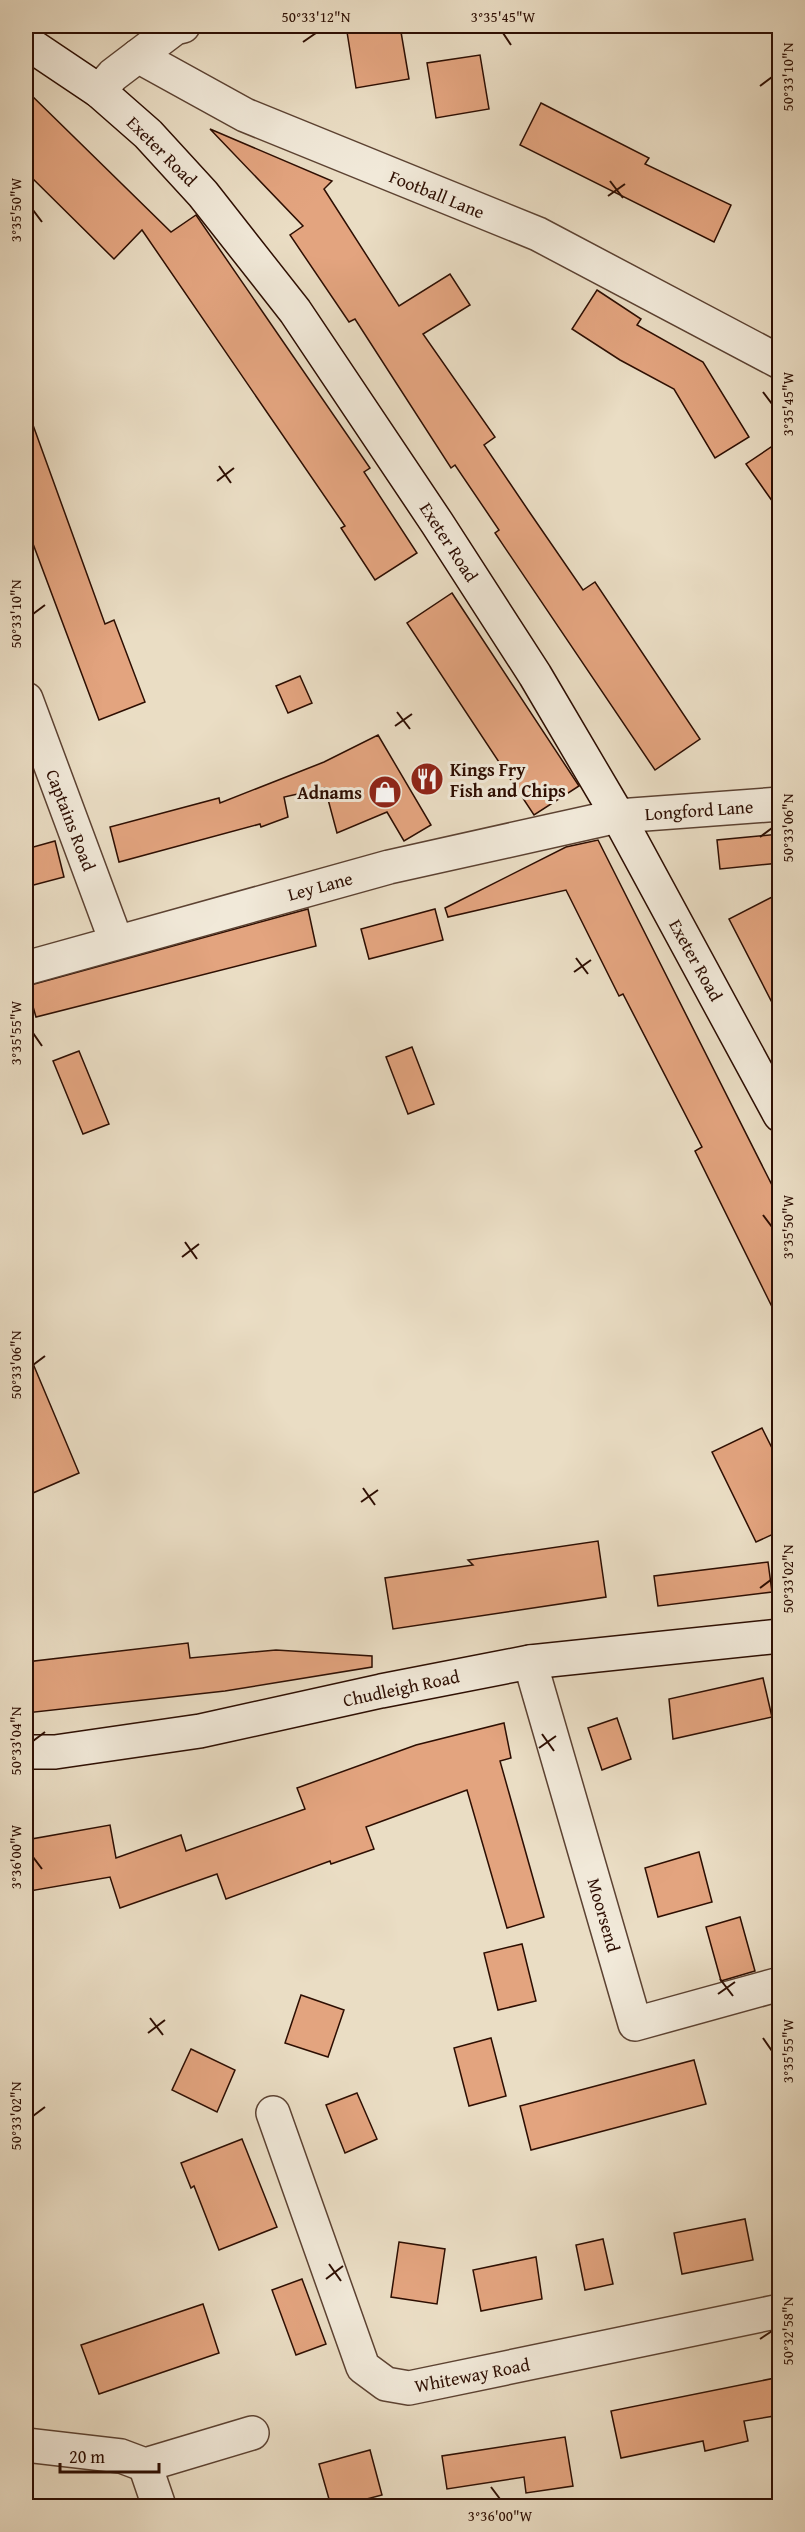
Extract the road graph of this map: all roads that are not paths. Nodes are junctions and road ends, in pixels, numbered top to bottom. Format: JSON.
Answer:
{"nodes":[{"id":1,"x":183,"y":26,"type":"edge"},
{"id":2,"x":26,"y":42,"type":"edge"},
{"id":3,"x":138,"y":56,"type":"junction"},
{"id":4,"x":99,"y":91,"type":"junction"},
{"id":5,"x":780,"y":362,"type":"edge"},
{"id":6,"x":26,"y":699,"type":"edge"},
{"id":7,"x":780,"y":804,"type":"edge"},
{"id":8,"x":618,"y":816,"type":"junction"},
{"id":9,"x":116,"y":941,"type":"junction"},
{"id":10,"x":26,"y":968,"type":"edge"},
{"id":11,"x":780,"y":1115,"type":"edge"},
{"id":12,"x":780,"y":1636,"type":"edge"},
{"id":13,"x":530,"y":1662,"type":"junction"},
{"id":14,"x":26,"y":1752,"type":"edge"},
{"id":15,"x":780,"y":1984,"type":"edge"},
{"id":16,"x":273,"y":2113,"type":"dead end"},
{"id":17,"x":780,"y":2311,"type":"edge"},
{"id":18,"x":252,"y":2433,"type":"dead end"},
{"id":19,"x":26,"y":2445,"type":"edge"},
{"id":20,"x":145,"y":2465,"type":"junction"},
{"id":21,"x":159,"y":2506,"type":"edge"}],
"edges":[{"from":1,"to":3,"type":"street"},
{"from":2,"to":4,"type":"street","name":"Exeter Road"},
{"from":3,"to":4,"type":"street"},
{"from":3,"to":5,"type":"street","name":"Football Lane"},
{"from":4,"to":8,"type":"street","name":"Exeter Road"},
{"from":6,"to":9,"type":"street","name":"Captains Road"},
{"from":7,"to":8,"type":"street","name":"Longford Lane"},
{"from":8,"to":9,"type":"street","name":"Ley Lane"},
{"from":8,"to":11,"type":"street","name":"Exeter Road"},
{"from":9,"to":10,"type":"street","name":"Ley Lane"},
{"from":12,"to":13,"type":"street","name":"Chudleigh Road"},
{"from":13,"to":14,"type":"street","name":"Chudleigh Road"},
{"from":13,"to":15,"type":"street","name":"Moorsend"},
{"from":16,"to":17,"type":"street","name":"Whiteway Road"},
{"from":18,"to":20,"type":"street"},
{"from":19,"to":20,"type":"street"},
{"from":20,"to":21,"type":"street"}]}
